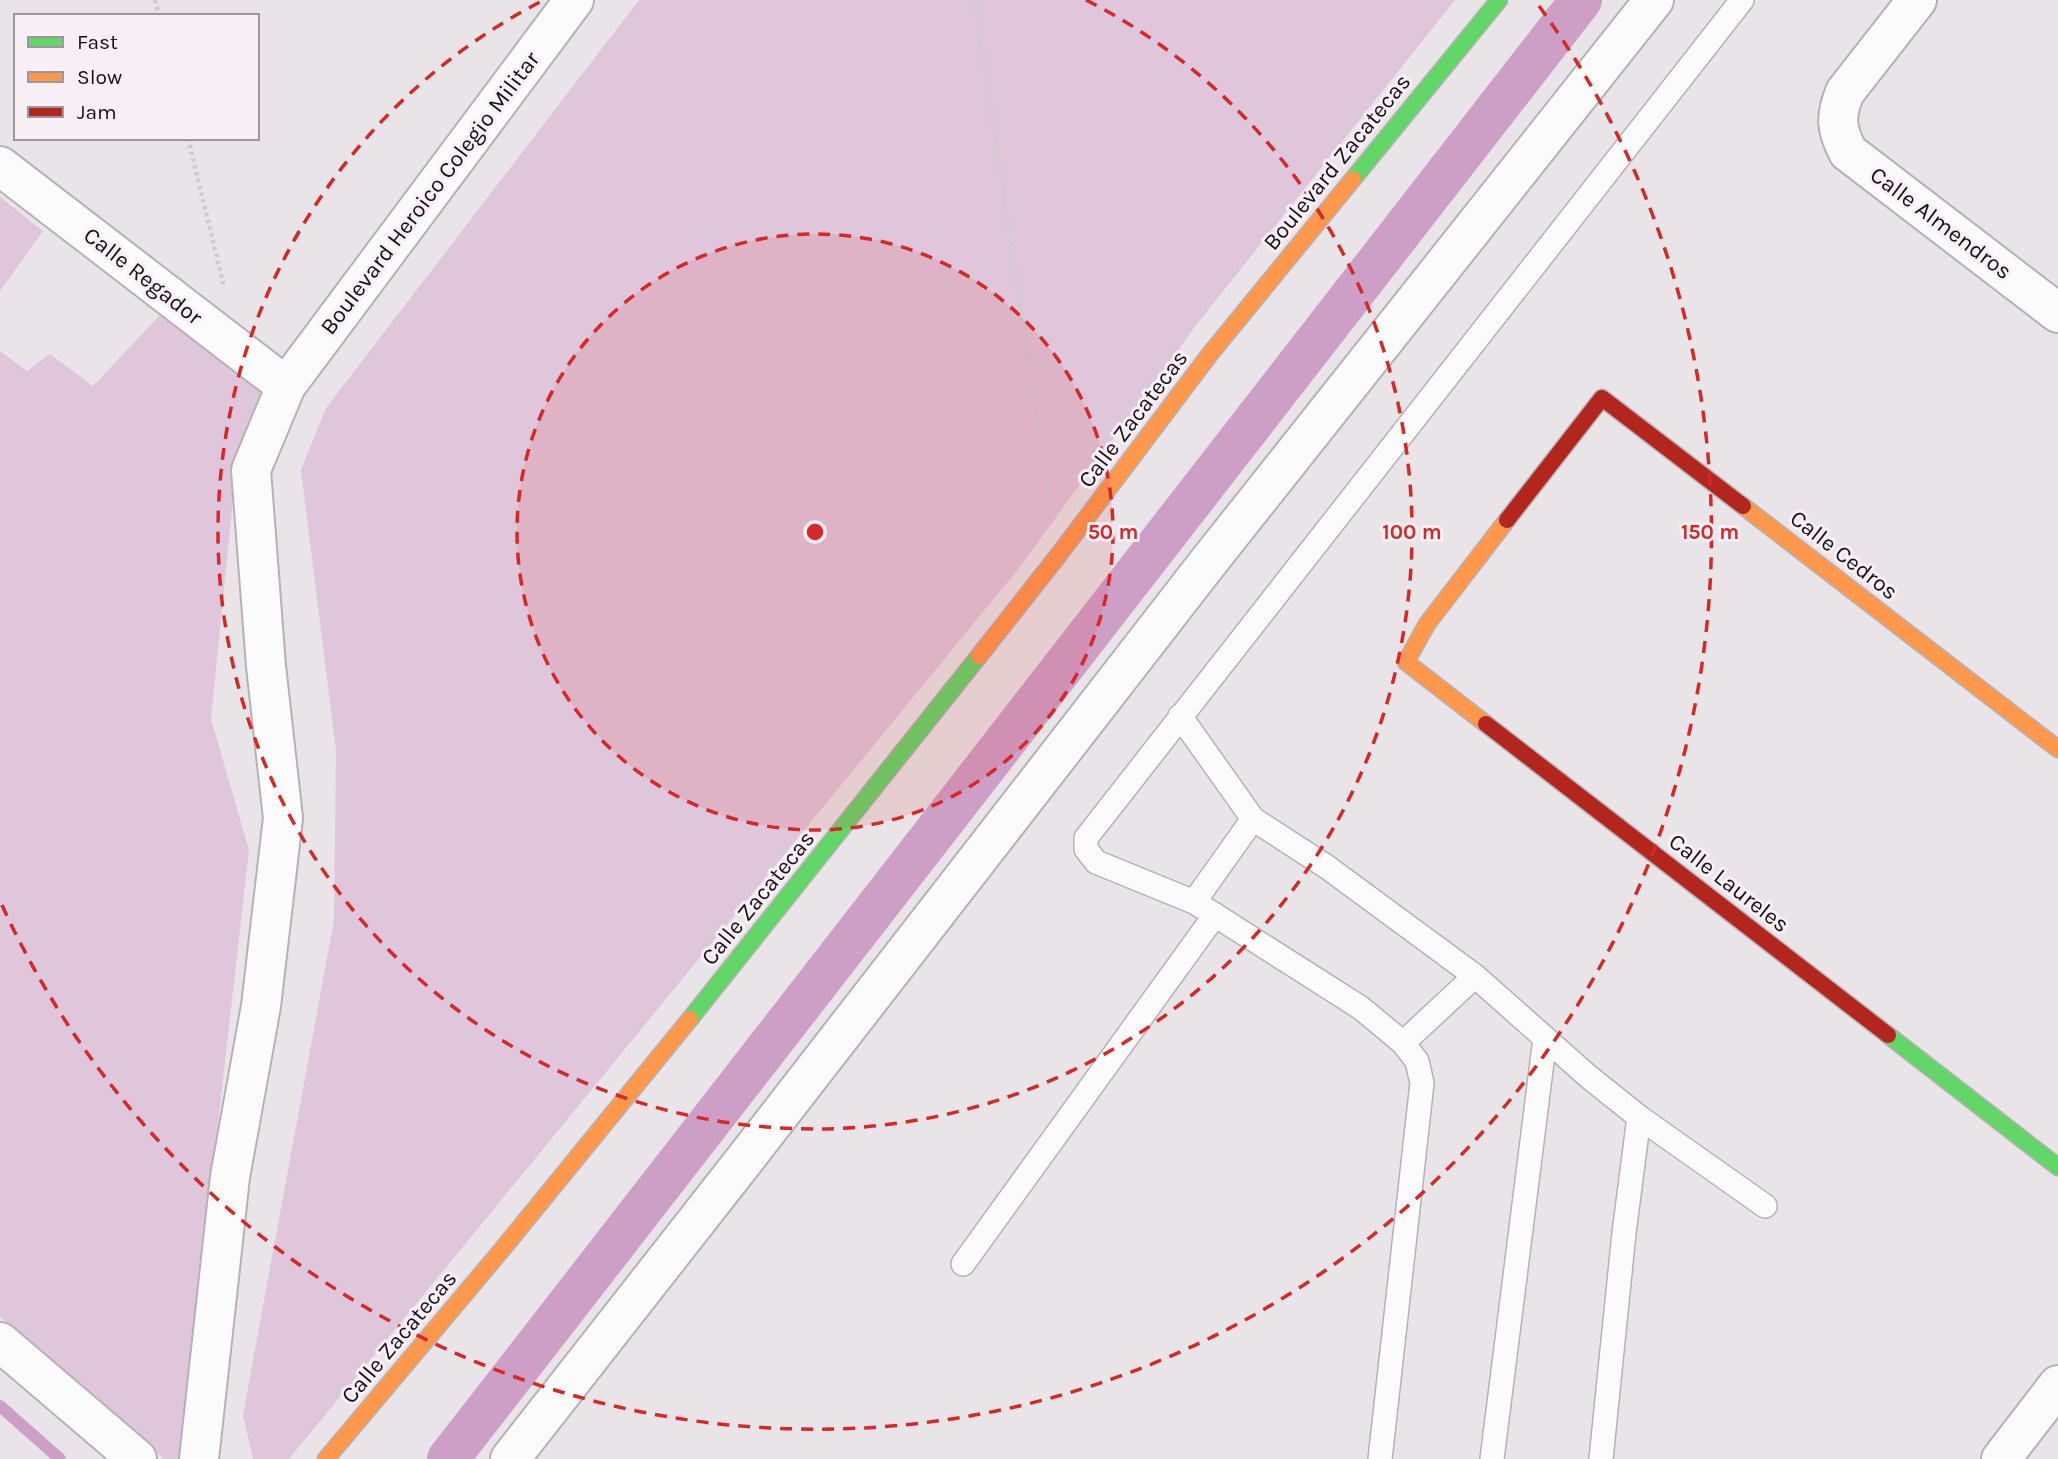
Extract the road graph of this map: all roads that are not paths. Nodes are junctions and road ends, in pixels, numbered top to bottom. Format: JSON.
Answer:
{"nodes":[{"id":1,"x":575,"y":0,"type":"edge"},
{"id":2,"x":1499,"y":0,"type":"edge"},
{"id":3,"x":1654,"y":0,"type":"edge"},
{"id":4,"x":1742,"y":0,"type":"edge"},
{"id":5,"x":1917,"y":0,"type":"edge"},
{"id":6,"x":0,"y":166,"type":"edge"},
{"id":7,"x":2058,"y":313,"type":"edge"},
{"id":8,"x":1210,"y":354,"type":"joint"},
{"id":9,"x":286,"y":386,"type":"junction"},
{"id":10,"x":1427,"y":624,"type":"joint"},
{"id":11,"x":1180,"y":716,"type":"junction"},
{"id":12,"x":2058,"y":749,"type":"edge"},
{"id":13,"x":1252,"y":819,"type":"junction"},
{"id":14,"x":1194,"y":902,"type":"junction"},
{"id":15,"x":1215,"y":915,"type":"junction"},
{"id":16,"x":1475,"y":976,"type":"junction"},
{"id":17,"x":1545,"y":1038,"type":"junction"},
{"id":18,"x":1403,"y":1043,"type":"junction"},
{"id":19,"x":1639,"y":1117,"type":"junction"},
{"id":20,"x":2058,"y":1167,"type":"edge"},
{"id":21,"x":1765,"y":1206,"type":"dead end"},
{"id":22,"x":963,"y":1264,"type":"dead end"},
{"id":23,"x":0,"y":1342,"type":"edge"},
{"id":24,"x":2058,"y":1384,"type":"edge"},
{"id":25,"x":137,"y":1459,"type":"edge"},
{"id":26,"x":199,"y":1459,"type":"edge"},
{"id":27,"x":326,"y":1459,"type":"edge"},
{"id":28,"x":510,"y":1459,"type":"edge"},
{"id":29,"x":1380,"y":1459,"type":"edge"},
{"id":30,"x":1492,"y":1459,"type":"edge"},
{"id":31,"x":1601,"y":1459,"type":"edge"},
{"id":32,"x":2001,"y":1459,"type":"edge"}],
"edges":[{"from":1,"to":9,"type":"street","name":"Boulevard Heroico Colegio Militar"},
{"from":2,"to":8,"type":"street","name":"Boulevard Zacatecas"},
{"from":3,"to":28,"type":"street"},
{"from":4,"to":11,"type":"lane"},
{"from":5,"to":7,"type":"street","name":"Calle Almendros"},
{"from":6,"to":9,"type":"street","name":"Calle Regador"},
{"from":8,"to":27,"type":"street","name":"Calle Zacatecas"},
{"from":9,"to":26,"type":"street","name":"Boulevard Heroico Colegio Militar"},
{"from":10,"to":12,"type":"street","name":"Calle Cedros"},
{"from":10,"to":20,"type":"street","name":"Calle Laureles"},
{"from":11,"to":13,"type":"lane"},
{"from":11,"to":14,"type":"lane"},
{"from":13,"to":14,"type":"lane"},
{"from":13,"to":16,"type":"lane"},
{"from":14,"to":15,"type":"lane"},
{"from":15,"to":18,"type":"lane"},
{"from":15,"to":22,"type":"lane"},
{"from":16,"to":17,"type":"lane"},
{"from":16,"to":18,"type":"lane"},
{"from":17,"to":19,"type":"lane"},
{"from":17,"to":30,"type":"lane"},
{"from":18,"to":29,"type":"lane"},
{"from":19,"to":21,"type":"lane"},
{"from":19,"to":31,"type":"lane"},
{"from":23,"to":25,"type":"street"},
{"from":24,"to":32,"type":"street"}]}
